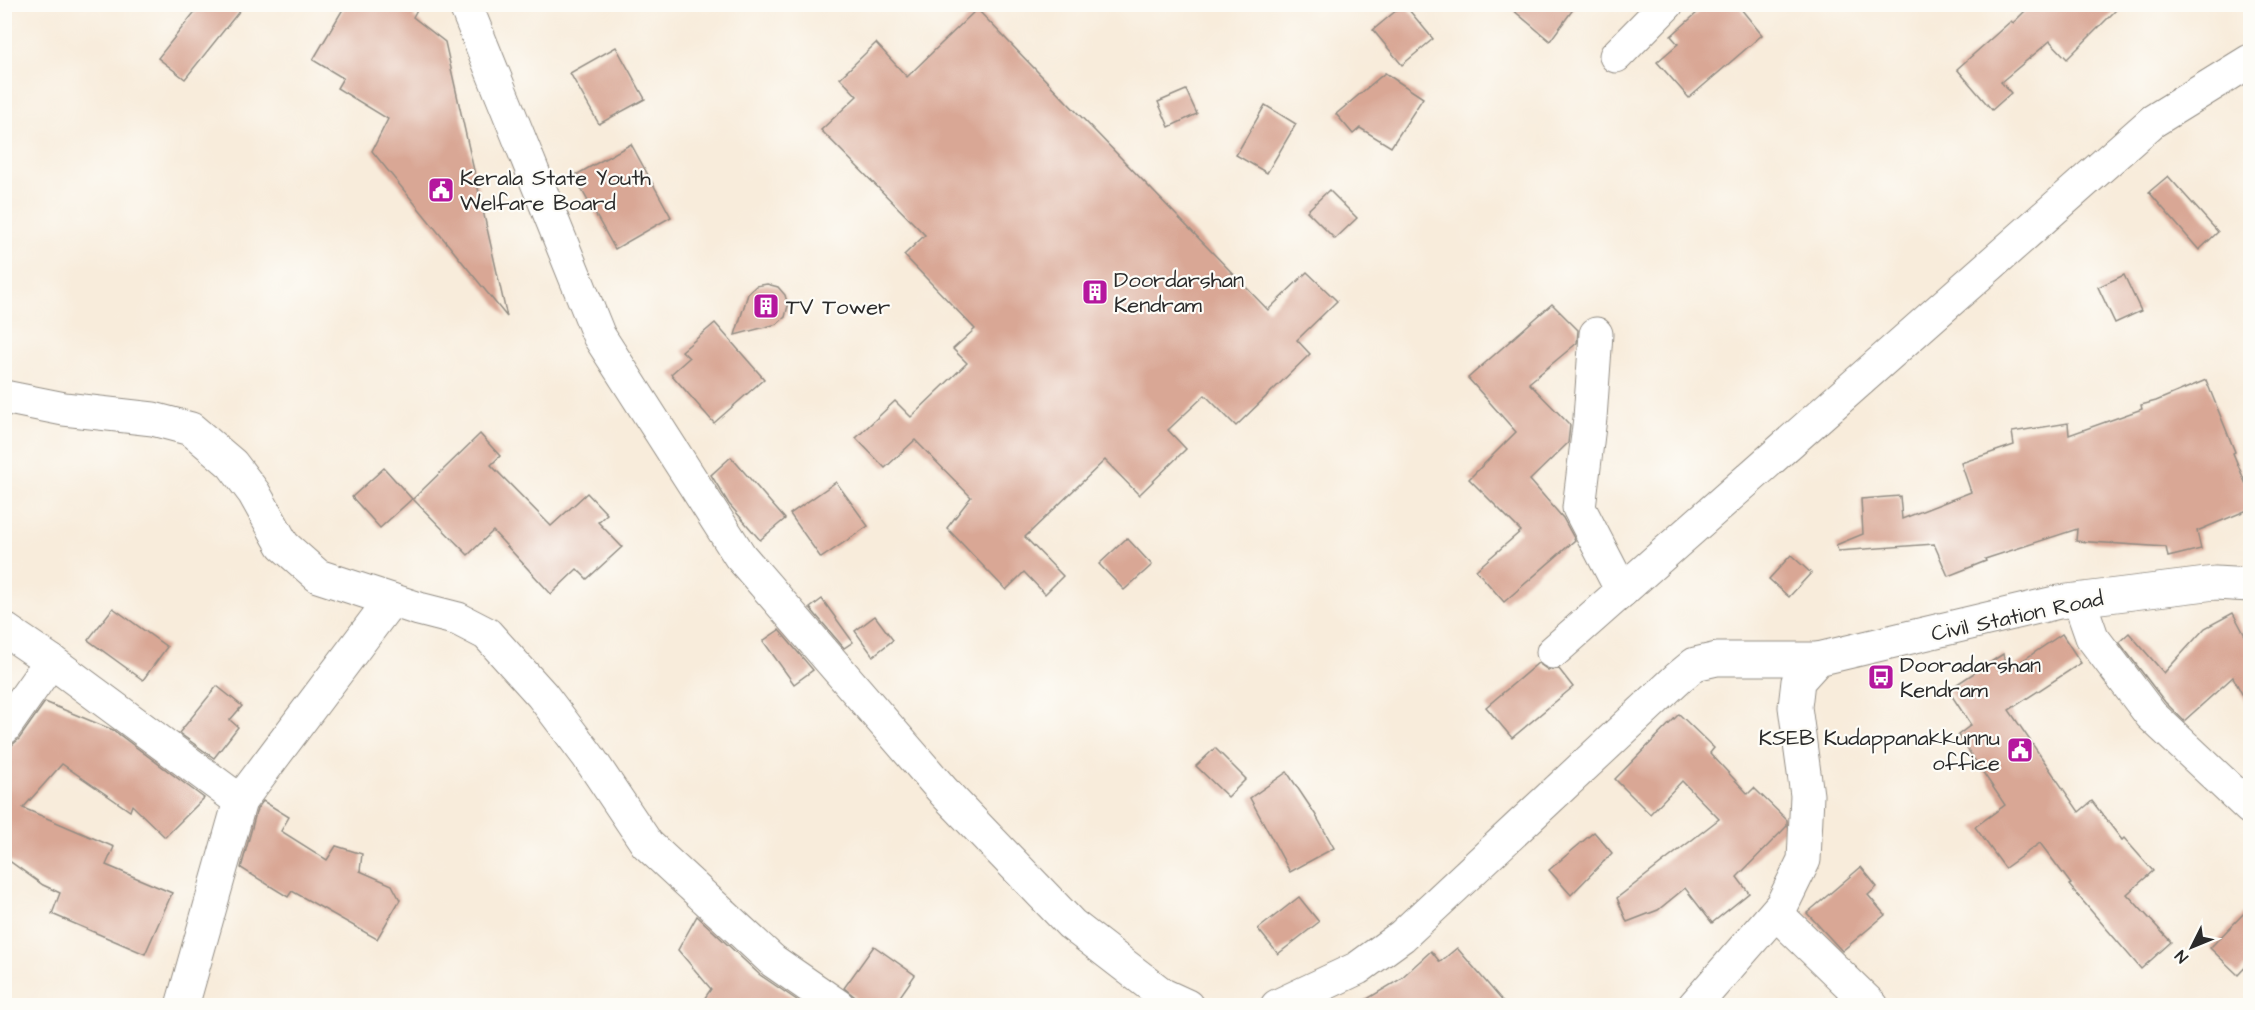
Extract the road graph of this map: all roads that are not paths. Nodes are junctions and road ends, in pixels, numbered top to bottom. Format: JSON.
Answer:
{"nodes":[{"id":1,"x":465,"y":4,"type":"edge"},
{"id":2,"x":1666,"y":4,"type":"edge"},
{"id":3,"x":1616,"y":56,"type":"dead end"},
{"id":4,"x":2250,"y":61,"type":"edge"},
{"id":5,"x":1596,"y":334,"type":"dead end"},
{"id":6,"x":4,"y":397,"type":"edge"},
{"id":7,"x":2250,"y":585,"type":"edge"},
{"id":8,"x":1622,"y":591,"type":"junction"},
{"id":9,"x":391,"y":600,"type":"junction"},
{"id":10,"x":2079,"y":600,"type":"junction"},
{"id":11,"x":4,"y":629,"type":"edge"},
{"id":12,"x":1553,"y":652,"type":"dead end"},
{"id":13,"x":1818,"y":659,"type":"junction"},
{"id":14,"x":51,"y":661,"type":"junction"},
{"id":15,"x":4,"y":728,"type":"edge"},
{"id":16,"x":240,"y":801,"type":"junction"},
{"id":17,"x":2250,"y":808,"type":"edge"},
{"id":18,"x":1776,"y":913,"type":"junction"},
{"id":19,"x":182,"y":1005,"type":"edge"},
{"id":20,"x":838,"y":1005,"type":"edge"},
{"id":21,"x":1187,"y":1005,"type":"edge"},
{"id":22,"x":1277,"y":1005,"type":"edge"},
{"id":23,"x":1694,"y":1005,"type":"edge"},
{"id":24,"x":1872,"y":1005,"type":"edge"}],
"edges":[{"from":1,"to":21,"type":"street"},
{"from":2,"to":3,"type":"street"},
{"from":4,"to":8,"type":"street"},
{"from":5,"to":8,"type":"street"},
{"from":6,"to":9,"type":"street"},
{"from":7,"to":10,"type":"street","name":"Civil Station Road"},
{"from":8,"to":12,"type":"street"},
{"from":9,"to":16,"type":"street"},
{"from":9,"to":20,"type":"street"},
{"from":10,"to":13,"type":"street","name":"Civil Station Road"},
{"from":10,"to":17,"type":"street"},
{"from":11,"to":14,"type":"street"},
{"from":13,"to":18,"type":"street"},
{"from":13,"to":22,"type":"street","name":"Civil Station Road"},
{"from":14,"to":15,"type":"street"},
{"from":14,"to":16,"type":"street"},
{"from":16,"to":19,"type":"street"},
{"from":18,"to":23,"type":"street"},
{"from":18,"to":24,"type":"street"}]}
